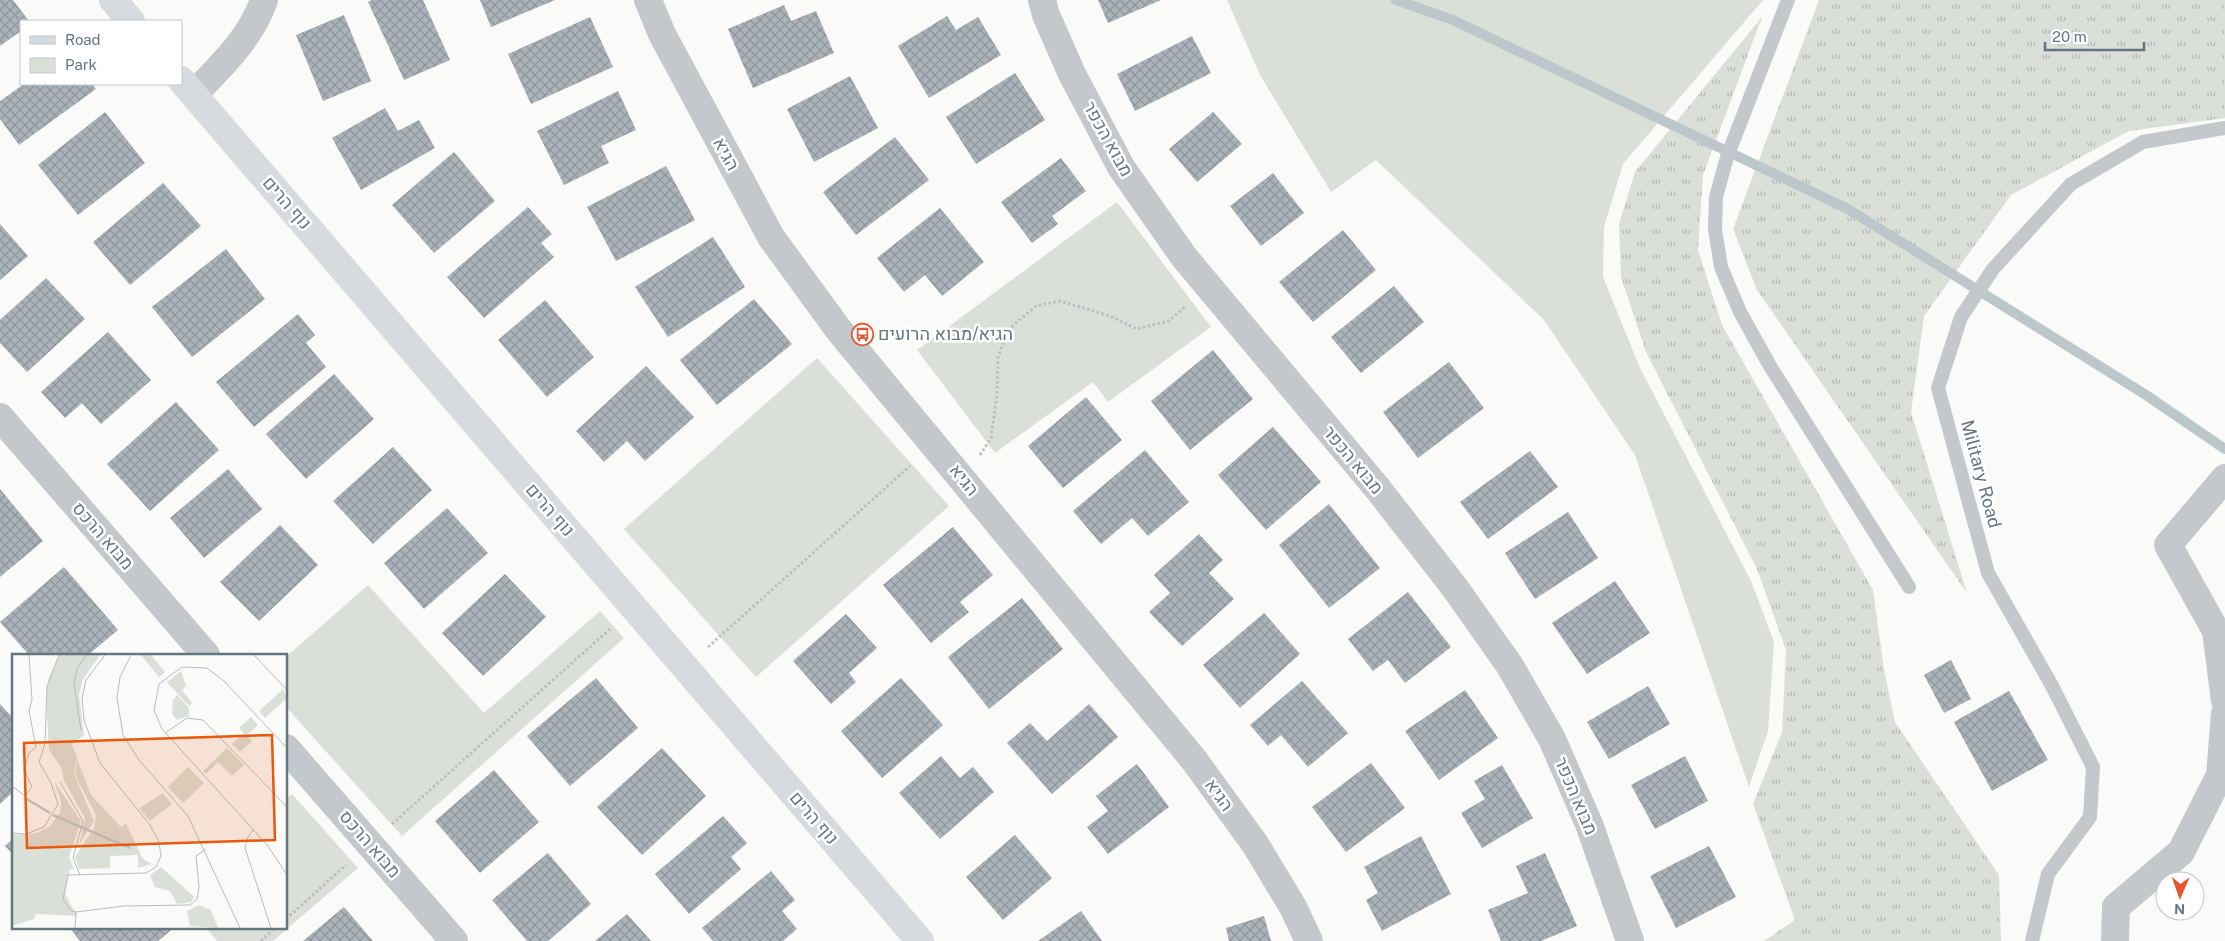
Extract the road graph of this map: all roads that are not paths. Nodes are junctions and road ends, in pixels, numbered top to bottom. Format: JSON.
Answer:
{"nodes":[{"id":1,"x":113,"y":0,"type":"edge"},
{"id":2,"x":264,"y":0,"type":"edge"},
{"id":3,"x":648,"y":0,"type":"edge"},
{"id":4,"x":1042,"y":0,"type":"edge"},
{"id":5,"x":1788,"y":0,"type":"edge"},
{"id":6,"x":130,"y":20,"type":"edge"},
{"id":7,"x":187,"y":87,"type":"edge"},
{"id":8,"x":2225,"y":128,"type":"edge"},
{"id":9,"x":0,"y":417,"type":"edge"},
{"id":10,"x":2225,"y":478,"type":"edge"},
{"id":11,"x":1908,"y":586,"type":"dead end"},
{"id":12,"x":205,"y":654,"type":"edge"},
{"id":13,"x":2225,"y":702,"type":"edge"},
{"id":14,"x":2225,"y":714,"type":"edge"},
{"id":15,"x":288,"y":750,"type":"edge"},
{"id":16,"x":454,"y":941,"type":"edge"},
{"id":17,"x":920,"y":941,"type":"edge"},
{"id":18,"x":1309,"y":941,"type":"edge"},
{"id":19,"x":1630,"y":941,"type":"edge"},
{"id":20,"x":2032,"y":941,"type":"edge"},
{"id":21,"x":2115,"y":941,"type":"edge"}],
"edges":[{"from":1,"to":6,"type":"street"},
{"from":2,"to":7,"type":"street"},
{"from":3,"to":18,"type":"street","name":"הגיא"},
{"from":4,"to":19,"type":"street","name":"מבוא הכפר"},
{"from":5,"to":11,"type":"lane"},
{"from":7,"to":17,"type":"street","name":"נוף הרים"},
{"from":8,"to":20,"type":"lane","name":"Military Road"},
{"from":9,"to":12,"type":"street","name":"מבוא הרכס"},
{"from":10,"to":13,"type":"street"},
{"from":14,"to":21,"type":"street"},
{"from":15,"to":16,"type":"street","name":"מבוא הרכס"}]}
